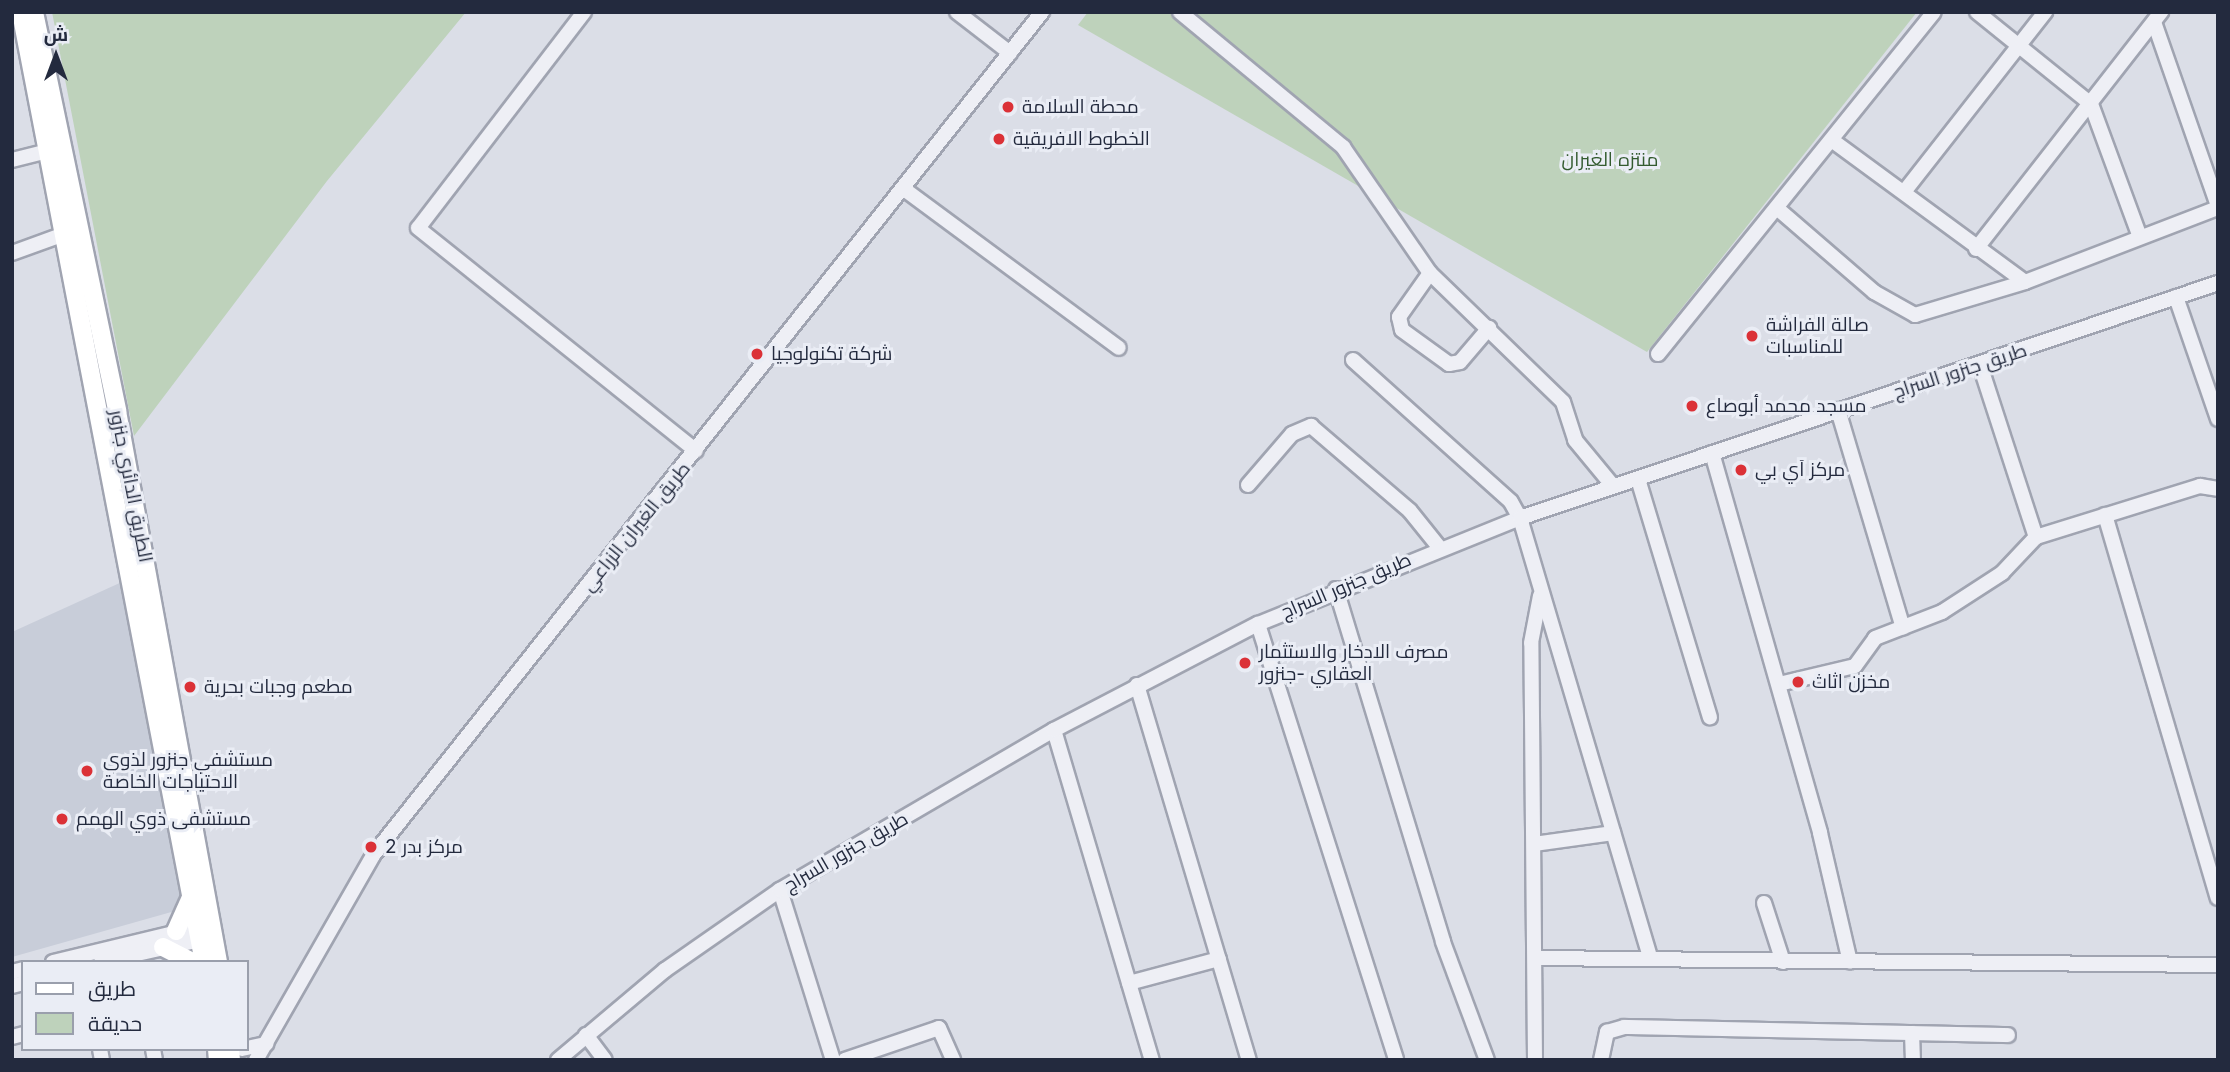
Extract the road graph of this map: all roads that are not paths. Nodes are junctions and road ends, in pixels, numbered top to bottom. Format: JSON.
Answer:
{"nodes":[{"id":1,"x":21,"y":12,"type":"edge"},
{"id":2,"x":34,"y":12,"type":"edge"},
{"id":3,"x":584,"y":12,"type":"edge"},
{"id":4,"x":957,"y":12,"type":"edge"},
{"id":5,"x":1042,"y":12,"type":"edge"},
{"id":6,"x":1180,"y":12,"type":"edge"},
{"id":7,"x":1934,"y":12,"type":"edge"},
{"id":8,"x":1977,"y":12,"type":"edge"},
{"id":9,"x":2045,"y":12,"type":"edge"},
{"id":10,"x":2157,"y":17,"type":"edge"},
{"id":11,"x":2020,"y":44,"type":"junction"},
{"id":12,"x":1010,"y":53,"type":"junction"},
{"id":13,"x":2091,"y":104,"type":"junction"},
{"id":14,"x":1833,"y":141,"type":"junction"},
{"id":15,"x":49,"y":151,"type":"junction"},
{"id":16,"x":12,"y":160,"type":"edge"},
{"id":17,"x":904,"y":189,"type":"junction"},
{"id":18,"x":1904,"y":192,"type":"junction"},
{"id":19,"x":2218,"y":207,"type":"edge"},
{"id":20,"x":1778,"y":209,"type":"junction"},
{"id":21,"x":67,"y":233,"type":"junction"},
{"id":22,"x":2140,"y":237,"type":"junction"},
{"id":23,"x":1976,"y":249,"type":"junction"},
{"id":24,"x":12,"y":253,"type":"edge"},
{"id":25,"x":1430,"y":273,"type":"junction"},
{"id":26,"x":2025,"y":282,"type":"junction"},
{"id":27,"x":2218,"y":283,"type":"edge"},
{"id":28,"x":2176,"y":298,"type":"junction"},
{"id":29,"x":1489,"y":328,"type":"junction"},
{"id":30,"x":1119,"y":348,"type":"dead end"},
{"id":31,"x":1658,"y":354,"type":"dead end"},
{"id":32,"x":1353,"y":360,"type":"dead end"},
{"id":33,"x":1980,"y":365,"type":"junction"},
{"id":34,"x":1838,"y":410,"type":"junction"},
{"id":35,"x":2218,"y":419,"type":"edge"},
{"id":36,"x":696,"y":451,"type":"junction"},
{"id":37,"x":1712,"y":453,"type":"junction"},
{"id":38,"x":1638,"y":479,"type":"junction"},
{"id":39,"x":1248,"y":485,"type":"dead end"},
{"id":40,"x":1613,"y":486,"type":"junction"},
{"id":41,"x":2218,"y":489,"type":"edge"},
{"id":42,"x":2105,"y":515,"type":"junction"},
{"id":43,"x":1520,"y":518,"type":"junction"},
{"id":44,"x":2036,"y":537,"type":"junction"},
{"id":45,"x":1439,"y":547,"type":"junction"},
{"id":46,"x":1336,"y":589,"type":"junction"},
{"id":47,"x":1540,"y":593,"type":"junction"},
{"id":48,"x":1258,"y":624,"type":"junction"},
{"id":49,"x":1903,"y":628,"type":"junction"},
{"id":50,"x":1779,"y":684,"type":"junction"},
{"id":51,"x":1137,"y":685,"type":"junction"},
{"id":52,"x":1710,"y":717,"type":"dead end"},
{"id":53,"x":1054,"y":730,"type":"junction"},
{"id":54,"x":1613,"y":833,"type":"junction"},
{"id":55,"x":1534,"y":844,"type":"junction"},
{"id":56,"x":780,"y":890,"type":"junction"},
{"id":57,"x":191,"y":894,"type":"junction"},
{"id":58,"x":2218,"y":898,"type":"edge"},
{"id":59,"x":1764,"y":903,"type":"dead end"},
{"id":60,"x":176,"y":931,"type":"junction"},
{"id":61,"x":206,"y":932,"type":"junction"},
{"id":62,"x":163,"y":947,"type":"junction"},
{"id":63,"x":1535,"y":958,"type":"junction"},
{"id":64,"x":1219,"y":959,"type":"junction"},
{"id":65,"x":1651,"y":959,"type":"junction"},
{"id":66,"x":61,"y":960,"type":"edge"},
{"id":67,"x":109,"y":960,"type":"edge"},
{"id":68,"x":189,"y":960,"type":"edge"},
{"id":69,"x":204,"y":960,"type":"edge"},
{"id":70,"x":217,"y":960,"type":"edge"},
{"id":71,"x":1783,"y":962,"type":"junction"},
{"id":72,"x":1850,"y":962,"type":"junction"},
{"id":73,"x":2218,"y":965,"type":"edge"},
{"id":74,"x":1129,"y":984,"type":"junction"},
{"id":75,"x":1912,"y":1033,"type":"junction"},
{"id":76,"x":586,"y":1035,"type":"junction"},
{"id":77,"x":2008,"y":1035,"type":"dead end"},
{"id":78,"x":267,"y":1043,"type":"junction"},
{"id":79,"x":248,"y":1048,"type":"edge"},
{"id":80,"x":256,"y":1060,"type":"edge"},
{"id":81,"x":558,"y":1060,"type":"edge"},
{"id":82,"x":605,"y":1060,"type":"edge"},
{"id":83,"x":833,"y":1060,"type":"edge"},
{"id":84,"x":845,"y":1060,"type":"edge"},
{"id":85,"x":953,"y":1060,"type":"edge"},
{"id":86,"x":1152,"y":1060,"type":"edge"},
{"id":87,"x":1249,"y":1060,"type":"edge"},
{"id":88,"x":1396,"y":1060,"type":"edge"},
{"id":89,"x":1487,"y":1060,"type":"edge"},
{"id":90,"x":1535,"y":1060,"type":"edge"},
{"id":91,"x":1601,"y":1060,"type":"edge"},
{"id":92,"x":1913,"y":1060,"type":"edge"}],
"edges":[{"from":1,"to":15,"type":"main road","name":"الطريق الدائري جنزور"},
{"from":2,"to":61,"type":"main road","name":"الطريق الدائري جنزور"},
{"from":3,"to":36,"type":"street"},
{"from":4,"to":12,"type":"street"},
{"from":5,"to":12,"type":"street","name":"طريق الغيران الزراعي"},
{"from":6,"to":25,"type":"street"},
{"from":7,"to":14,"type":"street"},
{"from":8,"to":11,"type":"street"},
{"from":9,"to":11,"type":"street"},
{"from":10,"to":13,"type":"street"},
{"from":10,"to":19,"type":"street"},
{"from":11,"to":13,"type":"street"},
{"from":11,"to":18,"type":"street"},
{"from":12,"to":17,"type":"street","name":"طريق الغيران الزراعي"},
{"from":13,"to":22,"type":"street"},
{"from":13,"to":23,"type":"street"},
{"from":14,"to":18,"type":"street"},
{"from":14,"to":20,"type":"street"},
{"from":15,"to":16,"type":"street"},
{"from":15,"to":21,"type":"main road","name":"الطريق الدائري جنزور"},
{"from":17,"to":30,"type":"street"},
{"from":17,"to":36,"type":"street","name":"طريق الغيران الزراعي"},
{"from":18,"to":23,"type":"street"},
{"from":19,"to":22,"type":"street"},
{"from":20,"to":26,"type":"street"},
{"from":20,"to":31,"type":"street"},
{"from":21,"to":24,"type":"street"},
{"from":21,"to":57,"type":"main road","name":"الطريق الدائري جنزور"},
{"from":22,"to":26,"type":"street"},
{"from":23,"to":26,"type":"street"},
{"from":25,"to":29,"type":"street"},
{"from":25,"to":29,"type":"street"},
{"from":27,"to":28,"type":"street","name":"طريق جنزور السراج"},
{"from":28,"to":33,"type":"street","name":"طريق جنزور السراج"},
{"from":28,"to":35,"type":"street"},
{"from":29,"to":40,"type":"street"},
{"from":32,"to":43,"type":"street"},
{"from":33,"to":34,"type":"street","name":"طريق جنزور السراج"},
{"from":33,"to":44,"type":"street"},
{"from":34,"to":37,"type":"street","name":"طريق جنزور السراج"},
{"from":34,"to":49,"type":"street"},
{"from":36,"to":78,"type":"street","name":"طريق الغيران الزراعي"},
{"from":37,"to":38,"type":"street","name":"طريق جنزور السراج"},
{"from":37,"to":50,"type":"street"},
{"from":38,"to":40,"type":"street","name":"طريق جنزور السراج"},
{"from":38,"to":52,"type":"street"},
{"from":39,"to":45,"type":"street"},
{"from":40,"to":43,"type":"street","name":"طريق جنزور السراج"},
{"from":41,"to":42,"type":"street"},
{"from":42,"to":44,"type":"street"},
{"from":42,"to":58,"type":"street"},
{"from":43,"to":45,"type":"street","name":"طريق جنزور السراج"},
{"from":43,"to":47,"type":"street"},
{"from":44,"to":49,"type":"street"},
{"from":45,"to":46,"type":"street","name":"طريق جنزور السراج"},
{"from":46,"to":48,"type":"street","name":"طريق جنزور السراج"},
{"from":46,"to":89,"type":"street"},
{"from":47,"to":54,"type":"street"},
{"from":47,"to":55,"type":"street"},
{"from":48,"to":51,"type":"street","name":"طريق جنزور السراج"},
{"from":48,"to":88,"type":"street"},
{"from":49,"to":50,"type":"street"},
{"from":50,"to":72,"type":"street"},
{"from":51,"to":53,"type":"street","name":"طريق جنزور السراج"},
{"from":51,"to":64,"type":"street"},
{"from":53,"to":56,"type":"street","name":"طريق جنزور السراج"},
{"from":53,"to":74,"type":"street"},
{"from":54,"to":55,"type":"street"},
{"from":54,"to":65,"type":"street"},
{"from":55,"to":63,"type":"street"},
{"from":56,"to":76,"type":"street","name":"طريق جنزور السراج"},
{"from":56,"to":83,"type":"street"},
{"from":57,"to":60,"type":"main road"},
{"from":57,"to":61,"type":"main road","name":"الطريق الدائري جنزور"},
{"from":59,"to":71,"type":"street"},
{"from":60,"to":61,"type":"street"},
{"from":60,"to":66,"type":"street"},
{"from":61,"to":62,"type":"street"},
{"from":61,"to":69,"type":"main road","name":"الطريق الدائري جنزور"},
{"from":61,"to":70,"type":"main road","name":"الطريق الدائري جنزور"},
{"from":62,"to":67,"type":"street"},
{"from":62,"to":68,"type":"main road"},
{"from":63,"to":65,"type":"street"},
{"from":63,"to":90,"type":"street"},
{"from":64,"to":74,"type":"street"},
{"from":64,"to":87,"type":"street"},
{"from":65,"to":71,"type":"street"},
{"from":71,"to":72,"type":"street"},
{"from":72,"to":73,"type":"street"},
{"from":74,"to":86,"type":"street"},
{"from":75,"to":77,"type":"street"},
{"from":75,"to":91,"type":"street"},
{"from":75,"to":92,"type":"street"},
{"from":76,"to":81,"type":"street","name":"طريق جنزور السراج"},
{"from":76,"to":82,"type":"street"},
{"from":78,"to":79,"type":"street"},
{"from":78,"to":80,"type":"street","name":"طريق الغيران الزراعي"},
{"from":84,"to":85,"type":"street"}]}
